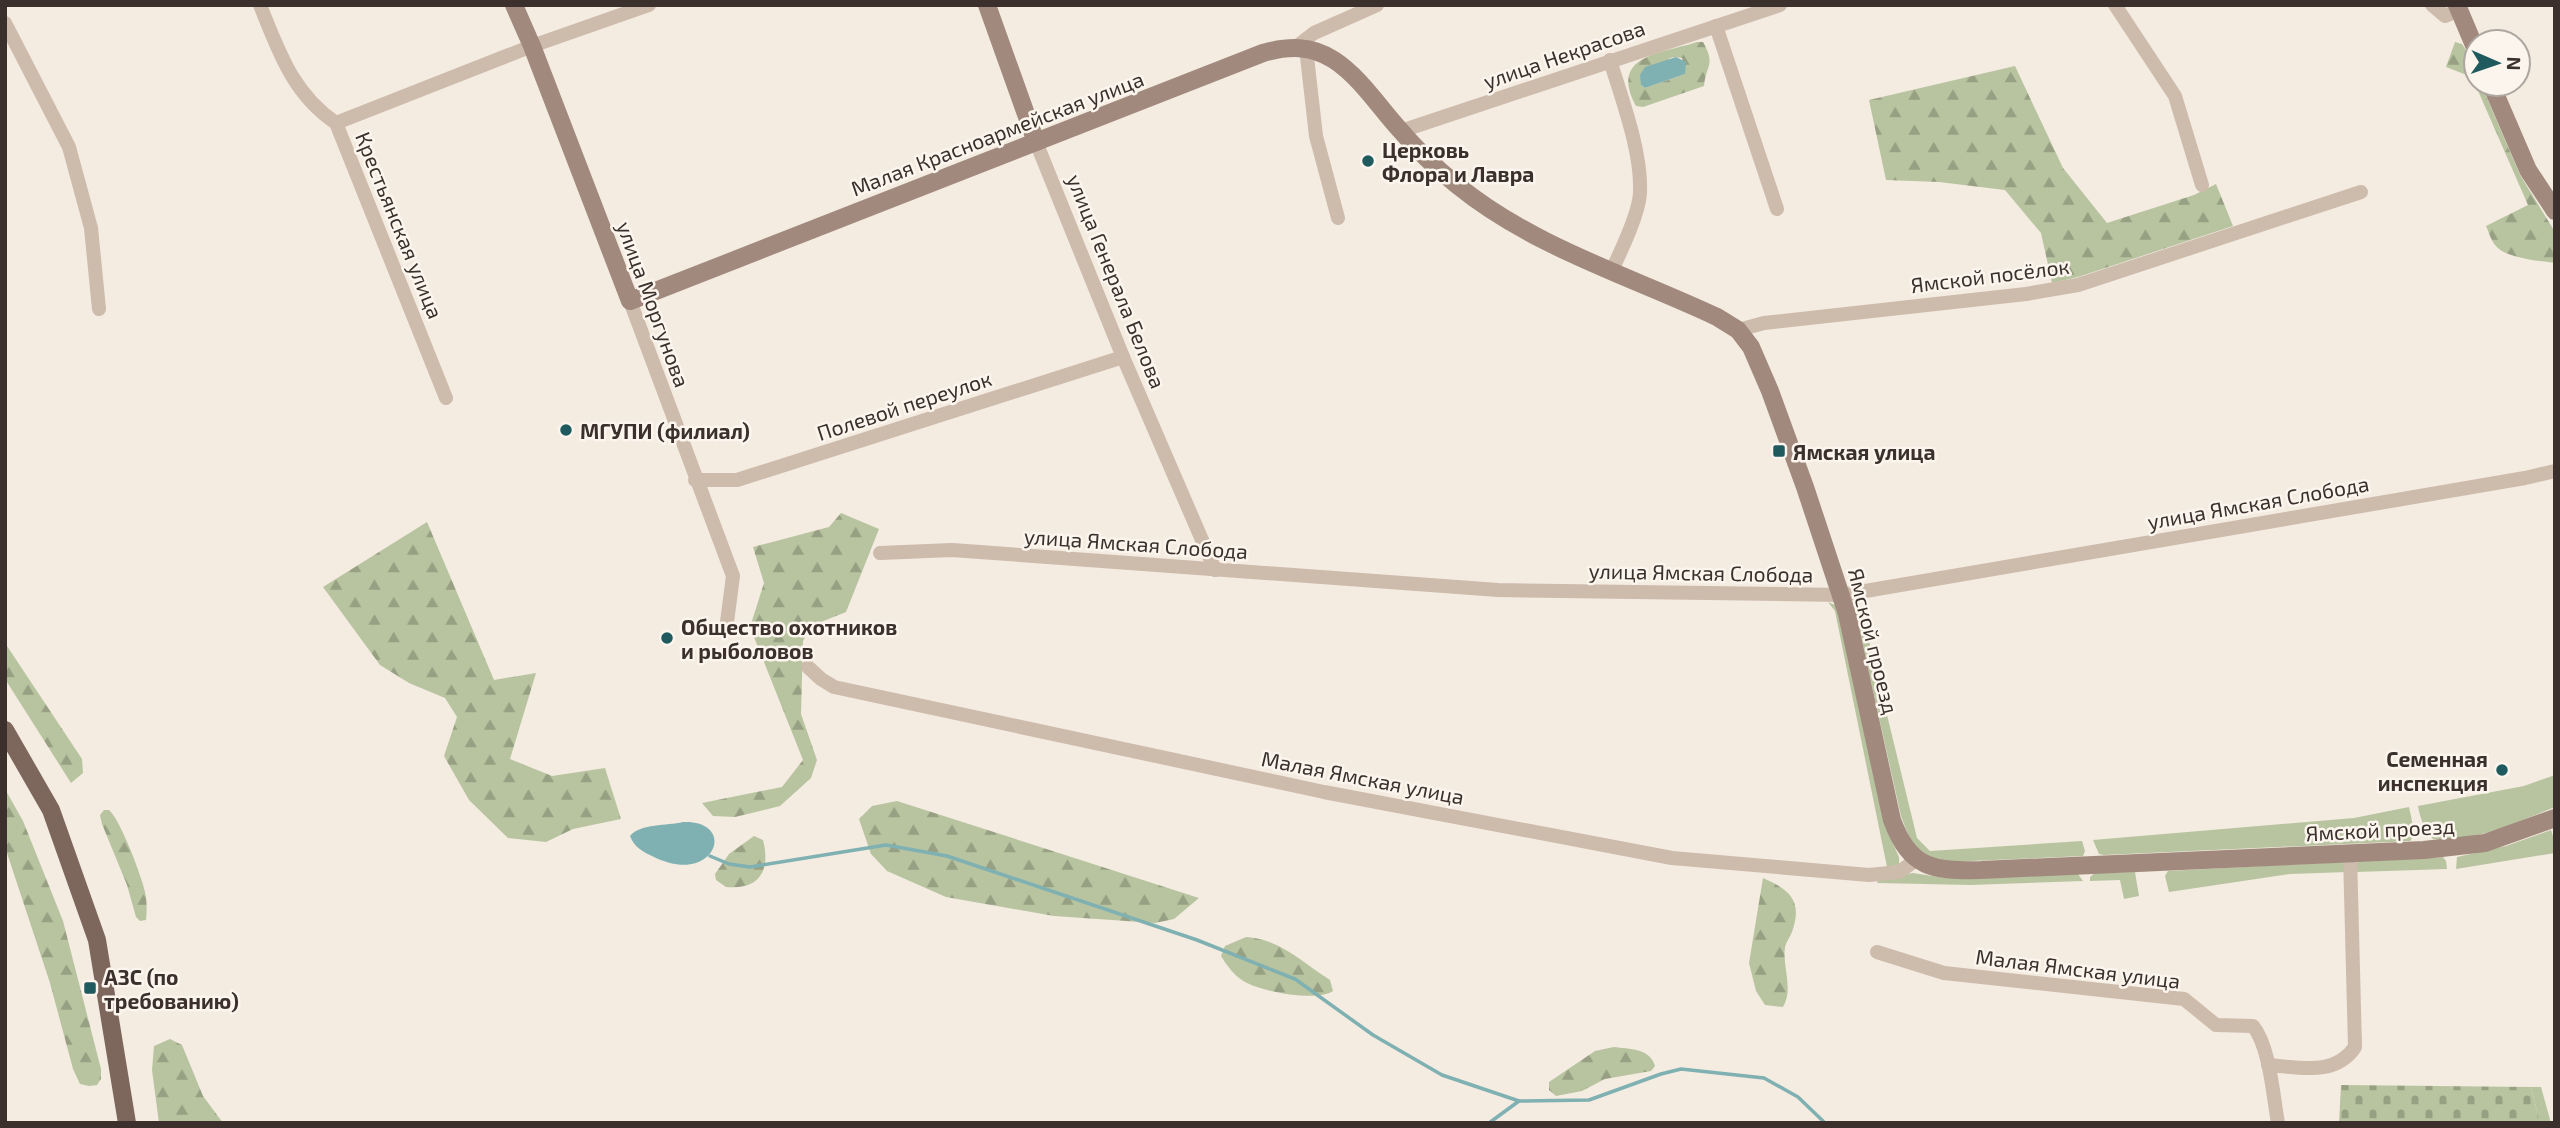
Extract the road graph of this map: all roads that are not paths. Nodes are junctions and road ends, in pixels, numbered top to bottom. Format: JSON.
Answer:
{"nodes":[{"id":1,"x":260,"y":5,"type":"edge"},
{"id":2,"x":514,"y":5,"type":"edge"},
{"id":3,"x":649,"y":5,"type":"edge"},
{"id":4,"x":987,"y":5,"type":"edge"},
{"id":5,"x":1377,"y":5,"type":"edge"},
{"id":6,"x":1780,"y":5,"type":"edge"},
{"id":7,"x":2115,"y":5,"type":"edge"},
{"id":8,"x":2432,"y":5,"type":"edge"},
{"id":9,"x":2458,"y":8,"type":"edge"},
{"id":10,"x":5,"y":23,"type":"edge"},
{"id":11,"x":1716,"y":26,"type":"junction"},
{"id":12,"x":2467,"y":28,"type":"edge"},
{"id":13,"x":532,"y":46,"type":"junction"},
{"id":14,"x":1301,"y":48,"type":"junction"},
{"id":15,"x":1610,"y":60,"type":"junction"},
{"id":16,"x":2497,"y":98,"type":"edge"},
{"id":17,"x":337,"y":123,"type":"junction"},
{"id":18,"x":1401,"y":131,"type":"junction"},
{"id":19,"x":1036,"y":142,"type":"junction"},
{"id":20,"x":2202,"y":185,"type":"dead end"},
{"id":21,"x":2361,"y":192,"type":"dead end"},
{"id":22,"x":1777,"y":209,"type":"dead end"},
{"id":23,"x":2555,"y":211,"type":"edge"},
{"id":24,"x":1338,"y":218,"type":"dead end"},
{"id":25,"x":1612,"y":270,"type":"junction"},
{"id":26,"x":630,"y":301,"type":"junction"},
{"id":27,"x":99,"y":309,"type":"dead end"},
{"id":28,"x":1738,"y":330,"type":"junction"},
{"id":29,"x":1123,"y":357,"type":"junction"},
{"id":30,"x":446,"y":398,"type":"dead end"},
{"id":31,"x":2555,"y":471,"type":"edge"},
{"id":32,"x":695,"y":480,"type":"junction"},
{"id":33,"x":880,"y":553,"type":"dead end"},
{"id":34,"x":1214,"y":570,"type":"junction"},
{"id":35,"x":1842,"y":595,"type":"junction"},
{"id":36,"x":727,"y":622,"type":"dead end"},
{"id":37,"x":808,"y":667,"type":"dead end"},
{"id":38,"x":5,"y":730,"type":"edge"},
{"id":39,"x":2555,"y":818,"type":"edge"},
{"id":40,"x":2350,"y":854,"type":"junction"},
{"id":41,"x":1916,"y":860,"type":"junction"},
{"id":42,"x":1877,"y":953,"type":"dead end"},
{"id":43,"x":2268,"y":1065,"type":"junction"},
{"id":44,"x":127,"y":1123,"type":"edge"},
{"id":45,"x":2278,"y":1123,"type":"edge"}],
"edges":[{"from":1,"to":17,"type":"street","name":"Крестьянская улица"},
{"from":2,"to":13,"type":"main road","name":"улица Моргунова"},
{"from":3,"to":13,"type":"street"},
{"from":4,"to":19,"type":"main road","name":"улица Генерала Белова"},
{"from":5,"to":14,"type":"street","name":"Малая Красноармейская улица"},
{"from":6,"to":11,"type":"street","name":"улица Некрасова"},
{"from":7,"to":20,"type":"street"},
{"from":8,"to":9,"type":"street"},
{"from":9,"to":12,"type":"main road"},
{"from":10,"to":27,"type":"street"},
{"from":11,"to":15,"type":"street","name":"улица Некрасова"},
{"from":11,"to":22,"type":"street"},
{"from":13,"to":17,"type":"street"},
{"from":13,"to":26,"type":"main road","name":"улица Моргунова"},
{"from":14,"to":18,"type":"main road","name":"Ямской проезд"},
{"from":14,"to":19,"type":"main road","name":"Малая Красноармейская улица"},
{"from":14,"to":24,"type":"street"},
{"from":15,"to":18,"type":"street","name":"улица Некрасова"},
{"from":15,"to":25,"type":"street"},
{"from":16,"to":23,"type":"main road"},
{"from":17,"to":30,"type":"street","name":"Крестьянская улица"},
{"from":18,"to":25,"type":"main road","name":"Ямской проезд"},
{"from":19,"to":26,"type":"main road","name":"Малая Красноармейская улица"},
{"from":19,"to":29,"type":"street","name":"улица Генерала Белова"},
{"from":21,"to":28,"type":"street","name":"Ямской посёлок"},
{"from":25,"to":28,"type":"main road","name":"Ямской проезд"},
{"from":26,"to":32,"type":"street","name":"улица Моргунова"},
{"from":28,"to":35,"type":"main road","name":"Ямской проезд"},
{"from":29,"to":32,"type":"street","name":"Полевой переулок"},
{"from":29,"to":34,"type":"street","name":"улица Генерала Белова"},
{"from":31,"to":35,"type":"street","name":"улица Ямская Слобода"},
{"from":32,"to":36,"type":"street","name":"улица Моргунова"},
{"from":33,"to":34,"type":"street","name":"улица Ямская Слобода"},
{"from":34,"to":35,"type":"street","name":"улица Ямская Слобода"},
{"from":35,"to":41,"type":"main road","name":"Ямской проезд"},
{"from":37,"to":41,"type":"street","name":"Малая Ямская улица"},
{"from":38,"to":44,"type":"main road"},
{"from":39,"to":40,"type":"main road","name":"Ямской проезд"},
{"from":40,"to":41,"type":"main road","name":"Ямской проезд"},
{"from":40,"to":43,"type":"street"},
{"from":42,"to":43,"type":"street","name":"Малая Ямская улица"},
{"from":43,"to":45,"type":"street","name":"Малая Ямская улица"}]}
